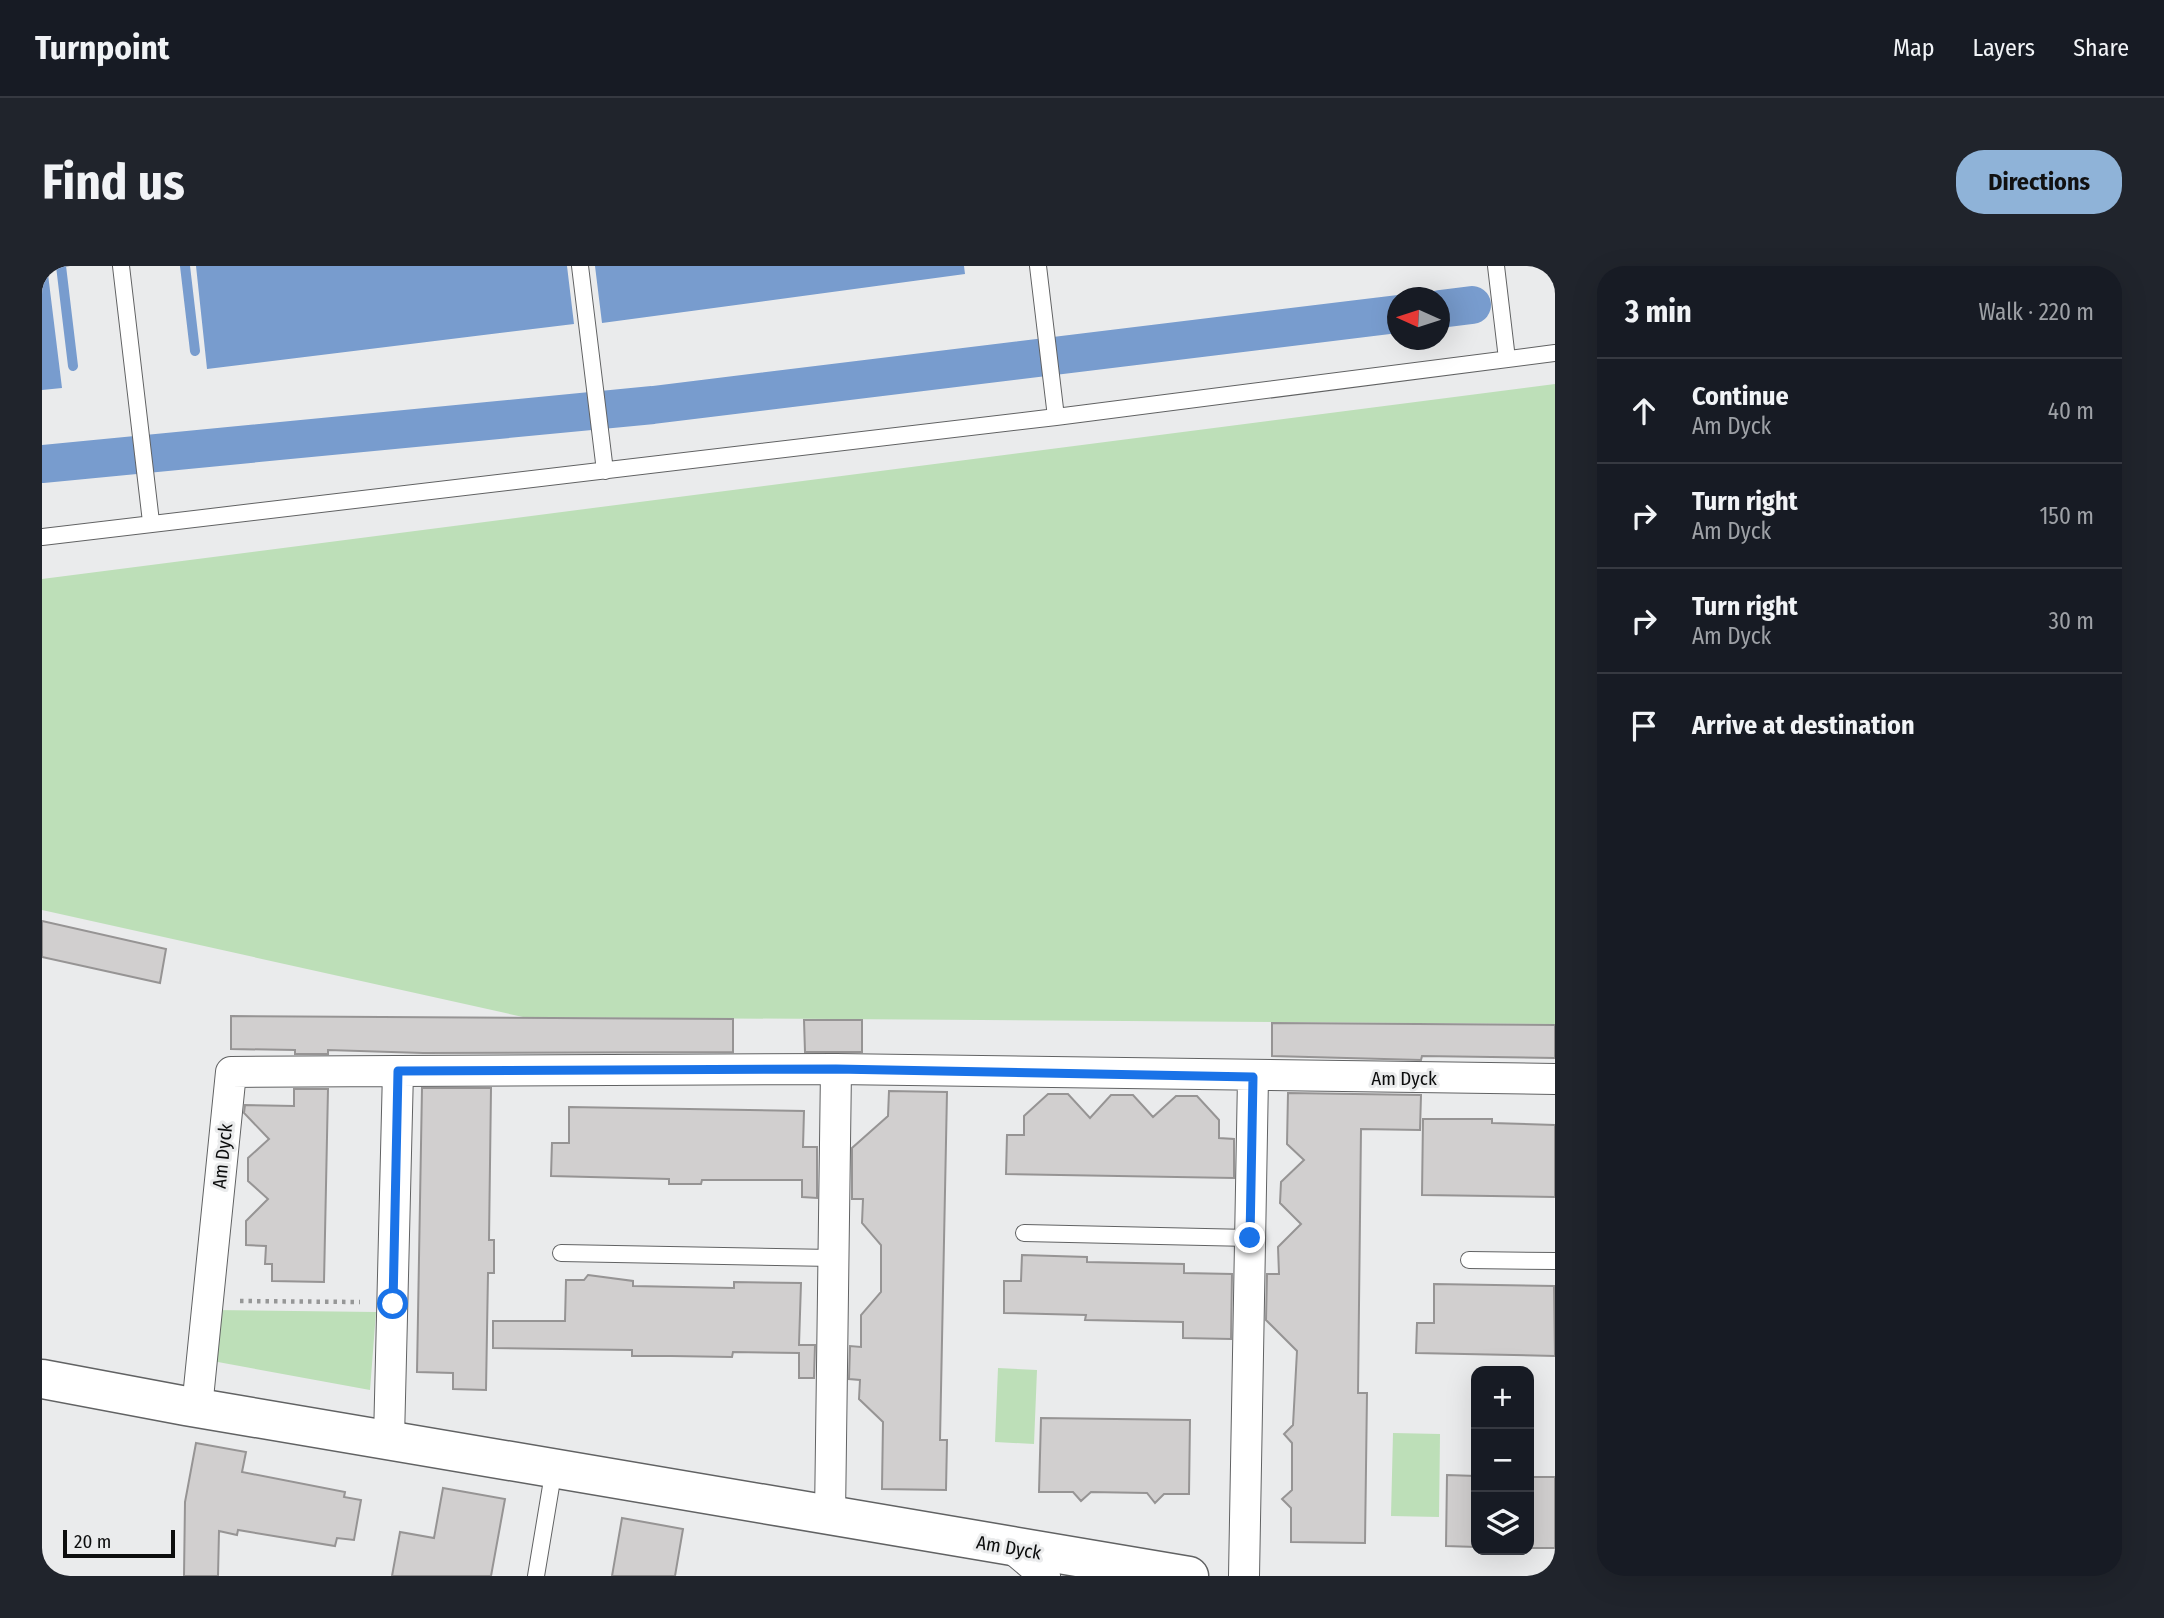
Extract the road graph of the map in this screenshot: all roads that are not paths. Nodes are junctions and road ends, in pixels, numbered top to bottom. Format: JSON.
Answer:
{"nodes":[{"id":1,"x":121,"y":266,"type":"edge"},
{"id":2,"x":580,"y":266,"type":"edge"},
{"id":3,"x":1038,"y":266,"type":"edge"},
{"id":4,"x":1496,"y":266,"type":"edge"},
{"id":5,"x":1555,"y":353,"type":"edge"},
{"id":6,"x":1507,"y":359,"type":"junction"},
{"id":7,"x":1056,"y":416,"type":"junction"},
{"id":8,"x":605,"y":471,"type":"junction"},
{"id":9,"x":151,"y":522,"type":"junction"},
{"id":10,"x":42,"y":537,"type":"edge"},
{"id":11,"x":836,"y":1069,"type":"junction"},
{"id":12,"x":398,"y":1071,"type":"junction"},
{"id":13,"x":1253,"y":1077,"type":"junction"},
{"id":14,"x":1555,"y":1079,"type":"edge"},
{"id":15,"x":1024,"y":1233,"type":"dead end"},
{"id":16,"x":1250,"y":1238,"type":"junction"},
{"id":17,"x":561,"y":1253,"type":"dead end"},
{"id":18,"x":833,"y":1258,"type":"junction"},
{"id":19,"x":1469,"y":1260,"type":"dead end"},
{"id":20,"x":1555,"y":1261,"type":"edge"},
{"id":21,"x":42,"y":1379,"type":"edge"},
{"id":22,"x":192,"y":1407,"type":"junction"},
{"id":23,"x":389,"y":1439,"type":"junction"},
{"id":24,"x":554,"y":1468,"type":"junction"},
{"id":25,"x":830,"y":1516,"type":"junction"},
{"id":26,"x":1012,"y":1548,"type":"junction"},
{"id":27,"x":536,"y":1576,"type":"edge"},
{"id":28,"x":1045,"y":1576,"type":"edge"},
{"id":29,"x":1189,"y":1576,"type":"edge"},
{"id":30,"x":1244,"y":1576,"type":"edge"}],
"edges":[{"from":1,"to":9,"type":"lane"},
{"from":2,"to":8,"type":"lane"},
{"from":3,"to":7,"type":"lane"},
{"from":4,"to":6,"type":"lane"},
{"from":5,"to":6,"type":"lane"},
{"from":6,"to":7,"type":"lane"},
{"from":7,"to":8,"type":"lane"},
{"from":8,"to":9,"type":"lane"},
{"from":9,"to":10,"type":"lane"},
{"from":11,"to":12,"type":"street","name":"Am Dyck"},
{"from":11,"to":13,"type":"street","name":"Am Dyck"},
{"from":11,"to":18,"type":"street"},
{"from":12,"to":22,"type":"street","name":"Am Dyck"},
{"from":12,"to":23,"type":"street"},
{"from":13,"to":14,"type":"street","name":"Am Dyck"},
{"from":13,"to":16,"type":"street"},
{"from":15,"to":16,"type":"lane"},
{"from":16,"to":30,"type":"street"},
{"from":17,"to":18,"type":"lane"},
{"from":18,"to":25,"type":"street"},
{"from":19,"to":20,"type":"lane"},
{"from":21,"to":22,"type":"main road"},
{"from":22,"to":23,"type":"main road","name":"Am Dyck"},
{"from":23,"to":24,"type":"main road","name":"Am Dyck"},
{"from":24,"to":25,"type":"main road","name":"Am Dyck"},
{"from":24,"to":27,"type":"lane"},
{"from":25,"to":26,"type":"main road","name":"Am Dyck"},
{"from":26,"to":28,"type":"street"},
{"from":26,"to":29,"type":"main road","name":"Am Dyck"}]}
